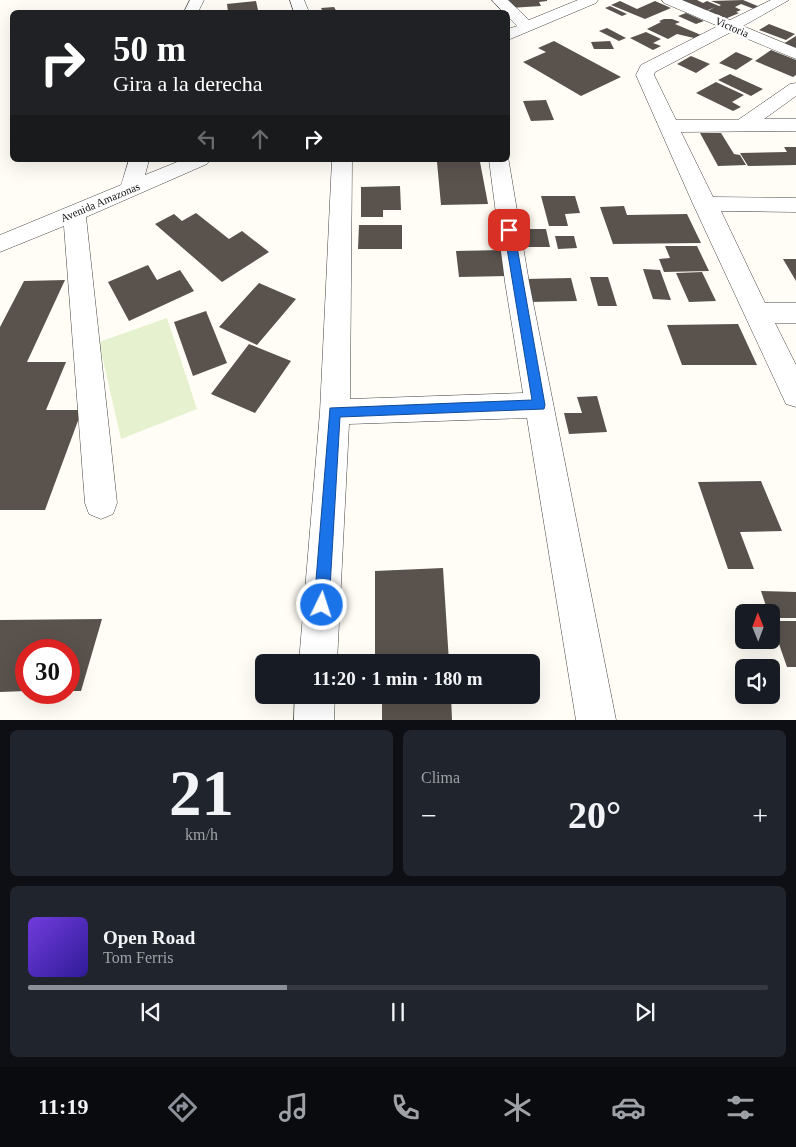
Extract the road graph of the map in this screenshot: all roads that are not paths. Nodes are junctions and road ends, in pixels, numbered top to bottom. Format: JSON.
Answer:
{"nodes":[{"id":1,"x":499,"y":0,"type":"edge"},
{"id":2,"x":591,"y":0,"type":"edge"},
{"id":3,"x":668,"y":0,"type":"edge"},
{"id":4,"x":782,"y":0,"type":"edge"},
{"id":5,"x":509,"y":10,"type":"edge"},
{"id":6,"x":510,"y":11,"type":"edge"},
{"id":7,"x":527,"y":27,"type":"junction"},
{"id":8,"x":733,"y":27,"type":"junction"},
{"id":9,"x":510,"y":34,"type":"edge"},
{"id":10,"x":796,"y":54,"type":"edge"},
{"id":11,"x":796,"y":88,"type":"edge"},
{"id":12,"x":668,"y":126,"type":"junction"},
{"id":13,"x":742,"y":126,"type":"junction"},
{"id":14,"x":796,"y":126,"type":"edge"},
{"id":15,"x":138,"y":162,"type":"edge"},
{"id":16,"x":195,"y":162,"type":"edge"},
{"id":17,"x":342,"y":162,"type":"edge"},
{"id":18,"x":499,"y":162,"type":"edge"},
{"id":19,"x":131,"y":189,"type":"junction"},
{"id":20,"x":704,"y":204,"type":"junction"},
{"id":21,"x":796,"y":205,"type":"edge"},
{"id":22,"x":74,"y":213,"type":"junction"},
{"id":23,"x":0,"y":244,"type":"edge"},
{"id":24,"x":758,"y":313,"type":"junction"},
{"id":25,"x":796,"y":313,"type":"edge"},
{"id":26,"x":796,"y":395,"type":"edge"},
{"id":27,"x":539,"y":405,"type":"junction"},
{"id":28,"x":335,"y":412,"type":"junction"},
{"id":29,"x":101,"y":503,"type":"dead end"},
{"id":30,"x":319,"y":654,"type":"edge"},
{"id":31,"x":315,"y":704,"type":"edge"},
{"id":32,"x":314,"y":720,"type":"edge"},
{"id":33,"x":596,"y":720,"type":"edge"}],
"edges":[{"from":1,"to":5,"type":"street"},
{"from":2,"to":7,"type":"street"},
{"from":3,"to":8,"type":"street","name":"Victoria"},
{"from":4,"to":8,"type":"street"},
{"from":6,"to":7,"type":"street"},
{"from":7,"to":9,"type":"street"},
{"from":8,"to":10,"type":"street","name":"Victoria"},
{"from":8,"to":12,"type":"street"},
{"from":11,"to":13,"type":"street"},
{"from":12,"to":13,"type":"street"},
{"from":12,"to":20,"type":"street"},
{"from":13,"to":14,"type":"street"},
{"from":15,"to":19,"type":"street"},
{"from":16,"to":19,"type":"street","name":"Avenida Amazonas"},
{"from":17,"to":28,"type":"street"},
{"from":18,"to":27,"type":"street"},
{"from":19,"to":22,"type":"street","name":"Avenida Amazonas"},
{"from":20,"to":21,"type":"street"},
{"from":20,"to":24,"type":"street"},
{"from":22,"to":23,"type":"street","name":"Avenida Amazonas"},
{"from":22,"to":29,"type":"street"},
{"from":24,"to":25,"type":"street"},
{"from":24,"to":26,"type":"street"},
{"from":27,"to":28,"type":"street"},
{"from":27,"to":33,"type":"street"},
{"from":28,"to":30,"type":"street"},
{"from":31,"to":32,"type":"street"}]}
